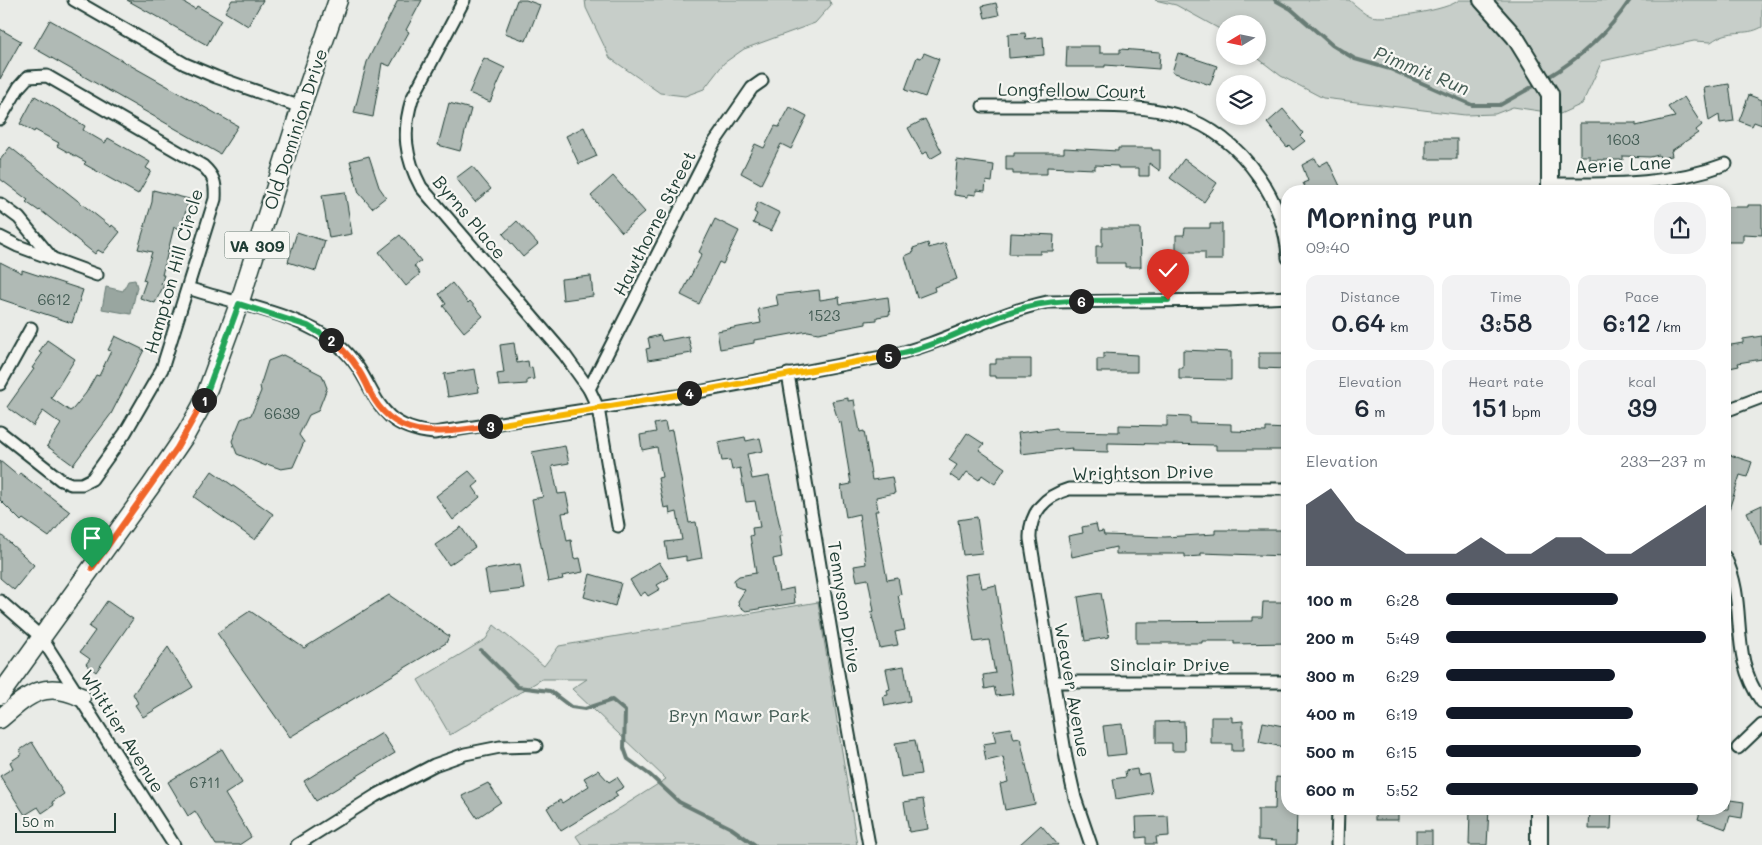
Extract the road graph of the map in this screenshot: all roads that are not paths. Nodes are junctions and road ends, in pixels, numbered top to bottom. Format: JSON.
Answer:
{"nodes":[{"id":1,"x":74,"y":0,"type":"edge"},
{"id":2,"x":338,"y":0,"type":"edge"},
{"id":3,"x":464,"y":0,"type":"edge"},
{"id":4,"x":1482,"y":0,"type":"edge"},
{"id":5,"x":762,"y":81,"type":"dead end"},
{"id":6,"x":983,"y":106,"type":"dead end"},
{"id":7,"x":300,"y":107,"type":"junction"},
{"id":8,"x":0,"y":119,"type":"edge"},
{"id":9,"x":1726,"y":164,"type":"dead end"},
{"id":10,"x":1550,"y":185,"type":"edge"},
{"id":11,"x":1601,"y":185,"type":"edge"},
{"id":12,"x":0,"y":204,"type":"edge"},
{"id":13,"x":1281,"y":221,"type":"edge"},
{"id":14,"x":0,"y":237,"type":"edge"},
{"id":15,"x":52,"y":259,"type":"junction"},
{"id":16,"x":97,"y":275,"type":"dead end"},
{"id":17,"x":188,"y":288,"type":"junction"},
{"id":18,"x":1281,"y":297,"type":"edge"},
{"id":19,"x":239,"y":304,"type":"junction"},
{"id":20,"x":31,"y":328,"type":"dead end"},
{"id":21,"x":788,"y":374,"type":"junction"},
{"id":22,"x":0,"y":384,"type":"edge"},
{"id":23,"x":589,"y":389,"type":"junction"},
{"id":24,"x":1762,"y":397,"type":"edge"},
{"id":25,"x":598,"y":408,"type":"junction"},
{"id":26,"x":1731,"y":408,"type":"edge"},
{"id":27,"x":0,"y":432,"type":"edge"},
{"id":28,"x":1281,"y":489,"type":"edge"},
{"id":29,"x":618,"y":526,"type":"dead end"},
{"id":30,"x":1030,"y":539,"type":"joint"},
{"id":31,"x":1731,"y":572,"type":"edge"},
{"id":32,"x":0,"y":601,"type":"edge"},
{"id":33,"x":41,"y":637,"type":"junction"},
{"id":34,"x":1053,"y":682,"type":"junction"},
{"id":35,"x":1281,"y":682,"type":"edge"},
{"id":36,"x":0,"y":695,"type":"edge"},
{"id":37,"x":81,"y":697,"type":"junction"},
{"id":38,"x":1762,"y":702,"type":"edge"},
{"id":39,"x":0,"y":719,"type":"edge"},
{"id":40,"x":1762,"y":725,"type":"edge"},
{"id":41,"x":536,"y":746,"type":"dead end"},
{"id":42,"x":1738,"y":748,"type":"dead end"},
{"id":43,"x":1338,"y":815,"type":"edge"},
{"id":44,"x":1539,"y":815,"type":"edge"},
{"id":45,"x":174,"y":845,"type":"edge"},
{"id":46,"x":297,"y":845,"type":"edge"},
{"id":47,"x":869,"y":845,"type":"edge"},
{"id":48,"x":1091,"y":845,"type":"edge"},
{"id":49,"x":1337,"y":845,"type":"edge"},
{"id":50,"x":1539,"y":845,"type":"edge"}],
"edges":[{"from":1,"to":7,"type":"street"},
{"from":2,"to":7,"type":"main road","name":"Old Dominion Drive","number":"VA 309"},
{"from":3,"to":23,"type":"street","name":"Byrns Place"},
{"from":4,"to":10,"type":"street"},
{"from":5,"to":23,"type":"street","name":"Hawthorne Street"},
{"from":6,"to":13,"type":"street","name":"Longfellow Court"},
{"from":7,"to":19,"type":"main road","name":"Old Dominion Drive","number":"VA 309"},
{"from":8,"to":17,"type":"street","name":"Hampton Hill Circle"},
{"from":9,"to":11,"type":"street","name":"Aerie Lane"},
{"from":12,"to":15,"type":"street"},
{"from":14,"to":15,"type":"street"},
{"from":15,"to":16,"type":"street"},
{"from":17,"to":19,"type":"street"},
{"from":17,"to":27,"type":"street","name":"Hampton Hill Circle"},
{"from":18,"to":21,"type":"street"},
{"from":19,"to":25,"type":"street"},
{"from":19,"to":33,"type":"main road","name":"Old Dominion Drive","number":"VA 309"},
{"from":20,"to":22,"type":"street"},
{"from":21,"to":25,"type":"street"},
{"from":21,"to":47,"type":"street","name":"Tennyson Drive"},
{"from":23,"to":25,"type":"street","name":"Byrns Place"},
{"from":24,"to":26,"type":"street"},
{"from":25,"to":29,"type":"street","name":"Byrns Place"},
{"from":28,"to":30,"type":"street","name":"Wrightson Drive"},
{"from":30,"to":34,"type":"street","name":"Weaver Avenue"},
{"from":31,"to":38,"type":"street"},
{"from":32,"to":33,"type":"street","name":"Whittier Avenue"},
{"from":33,"to":36,"type":"main road","name":"Old Dominion Drive","number":"VA 309"},
{"from":33,"to":37,"type":"street","name":"Whittier Avenue"},
{"from":34,"to":35,"type":"street","name":"Sinclair Drive"},
{"from":34,"to":48,"type":"street","name":"Weaver Avenue"},
{"from":37,"to":39,"type":"main road"},
{"from":37,"to":45,"type":"street","name":"Whittier Avenue"},
{"from":40,"to":42,"type":"street"},
{"from":41,"to":46,"type":"street"},
{"from":43,"to":49,"type":"street"},
{"from":44,"to":50,"type":"street"}]}
